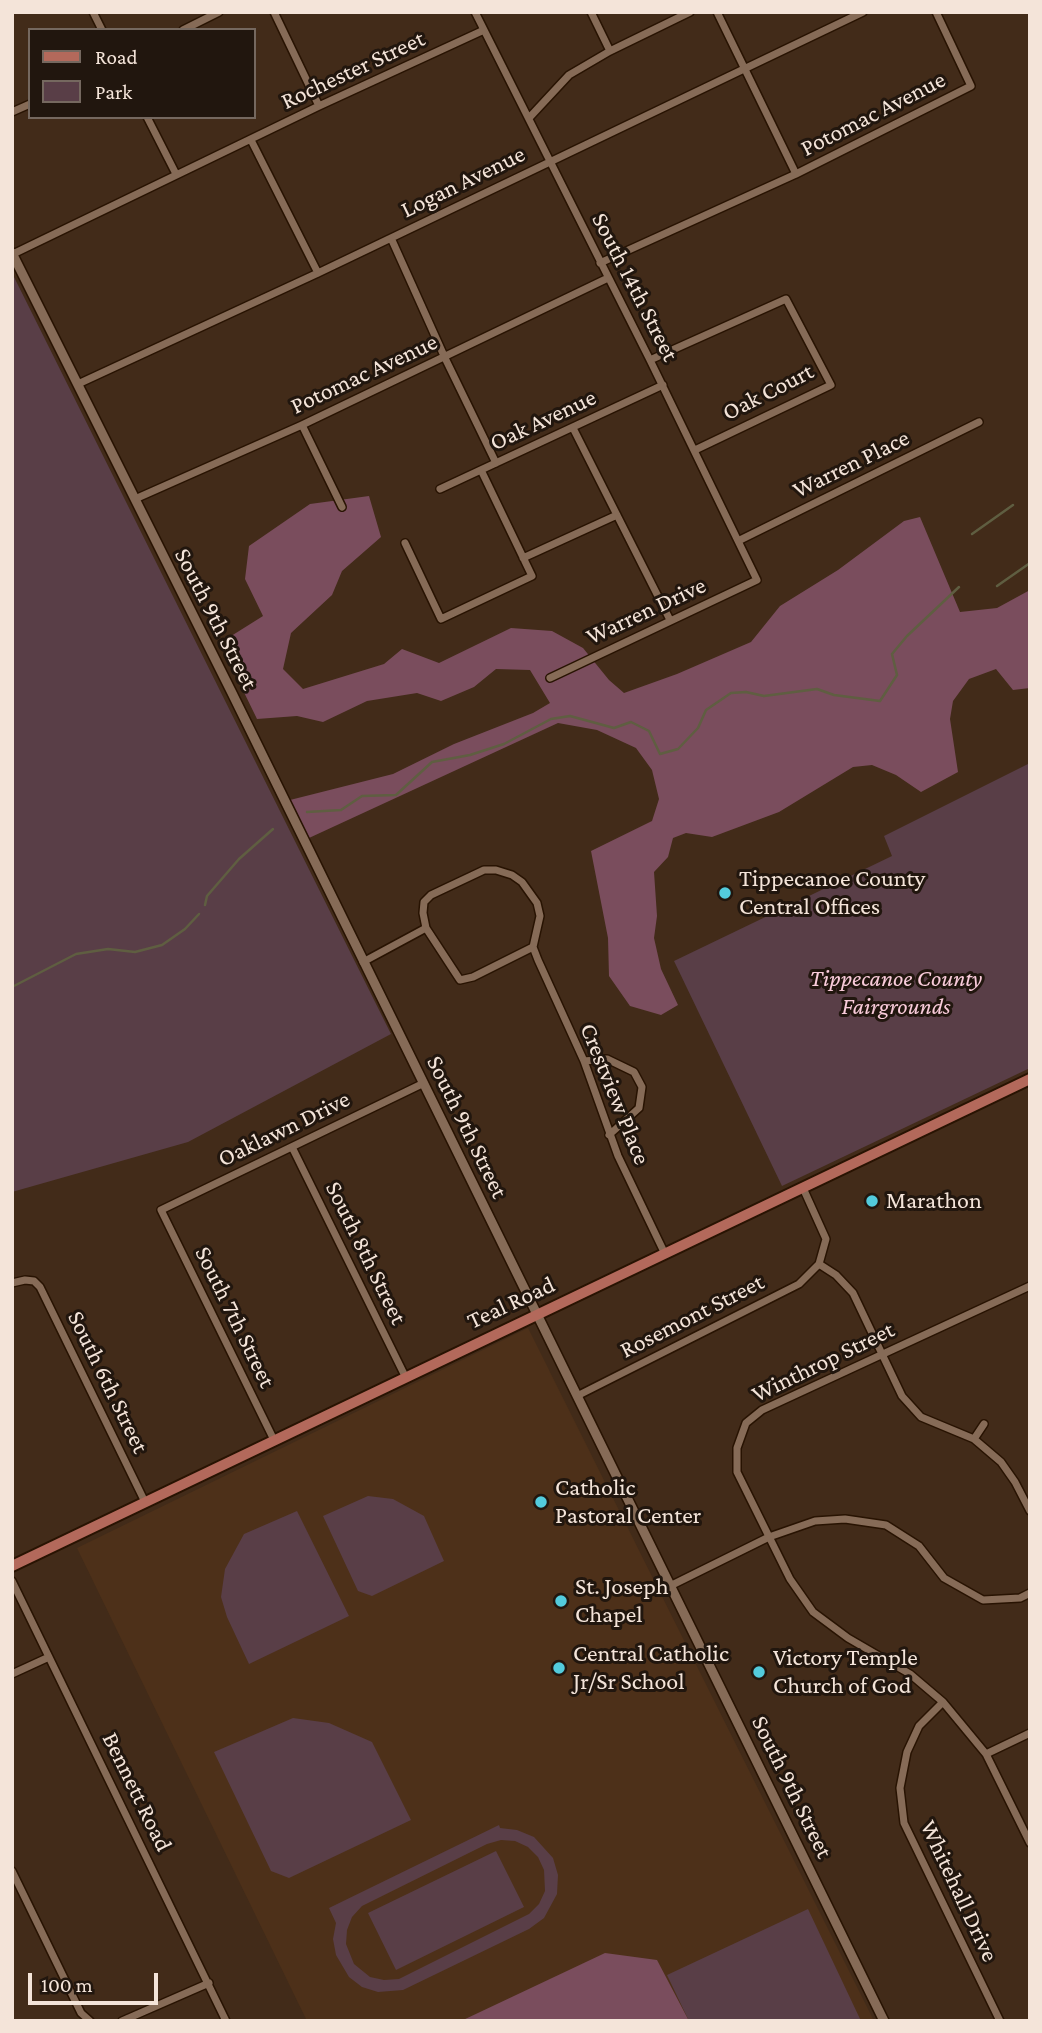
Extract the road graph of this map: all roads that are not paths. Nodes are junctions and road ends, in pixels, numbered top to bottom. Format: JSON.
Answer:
{"nodes":[{"id":1,"x":93,"y":12,"type":"edge"},
{"id":2,"x":219,"y":12,"type":"edge"},
{"id":3,"x":274,"y":12,"type":"edge"},
{"id":4,"x":475,"y":12,"type":"edge"},
{"id":5,"x":591,"y":12,"type":"edge"},
{"id":6,"x":691,"y":12,"type":"edge"},
{"id":7,"x":717,"y":12,"type":"edge"},
{"id":8,"x":863,"y":12,"type":"edge"},
{"id":9,"x":936,"y":12,"type":"edge"},
{"id":10,"x":101,"y":28,"type":"edge"},
{"id":11,"x":187,"y":28,"type":"edge"},
{"id":12,"x":484,"y":30,"type":"junction"},
{"id":13,"x":610,"y":51,"type":"junction"},
{"id":14,"x":745,"y":68,"type":"junction"},
{"id":15,"x":28,"y":105,"type":"edge"},
{"id":16,"x":319,"y":106,"type":"junction"},
{"id":17,"x":12,"y":112,"type":"edge"},
{"id":18,"x":529,"y":118,"type":"junction"},
{"id":19,"x":148,"y":119,"type":"edge"},
{"id":20,"x":251,"y":140,"type":"junction"},
{"id":21,"x":550,"y":161,"type":"junction"},
{"id":22,"x":176,"y":174,"type":"junction"},
{"id":23,"x":796,"y":174,"type":"junction"},
{"id":24,"x":391,"y":238,"type":"junction"},
{"id":25,"x":12,"y":253,"type":"edge"},
{"id":26,"x":600,"y":263,"type":"junction"},
{"id":27,"x":318,"y":273,"type":"junction"},
{"id":28,"x":608,"y":278,"type":"junction"},
{"id":29,"x":445,"y":358,"type":"junction"},
{"id":30,"x":650,"y":360,"type":"junction"},
{"id":31,"x":78,"y":384,"type":"junction"},
{"id":32,"x":663,"y":385,"type":"junction"},
{"id":33,"x":979,"y":422,"type":"dead end"},
{"id":34,"x":302,"y":425,"type":"junction"},
{"id":35,"x":573,"y":428,"type":"junction"},
{"id":36,"x":695,"y":450,"type":"junction"},
{"id":37,"x":496,"y":463,"type":"junction"},
{"id":38,"x":481,"y":470,"type":"junction"},
{"id":39,"x":440,"y":489,"type":"dead end"},
{"id":40,"x":135,"y":499,"type":"junction"},
{"id":41,"x":342,"y":507,"type":"dead end"},
{"id":42,"x":617,"y":515,"type":"junction"},
{"id":43,"x":740,"y":540,"type":"junction"},
{"id":44,"x":405,"y":543,"type":"dead end"},
{"id":45,"x":523,"y":558,"type":"junction"},
{"id":46,"x":757,"y":580,"type":"joint"},
{"id":47,"x":670,"y":620,"type":"junction"},
{"id":48,"x":550,"y":678,"type":"dead end"},
{"id":49,"x":426,"y":928,"type":"junction"},
{"id":50,"x":533,"y":947,"type":"junction"},
{"id":51,"x":363,"y":962,"type":"junction"},
{"id":52,"x":584,"y":1061,"type":"junction"},
{"id":53,"x":1030,"y":1079,"type":"edge"},
{"id":54,"x":424,"y":1083,"type":"junction"},
{"id":55,"x":609,"y":1135,"type":"junction"},
{"id":56,"x":292,"y":1147,"type":"junction"},
{"id":57,"x":803,"y":1188,"type":"junction"},
{"id":58,"x":161,"y":1210,"type":"joint"},
{"id":59,"x":665,"y":1254,"type":"junction"},
{"id":60,"x":819,"y":1264,"type":"junction"},
{"id":61,"x":12,"y":1283,"type":"edge"},
{"id":62,"x":1030,"y":1286,"type":"edge"},
{"id":63,"x":538,"y":1313,"type":"junction"},
{"id":64,"x":882,"y":1353,"type":"junction"},
{"id":65,"x":405,"y":1376,"type":"junction"},
{"id":66,"x":577,"y":1396,"type":"junction"},
{"id":67,"x":984,"y":1424,"type":"dead end"},
{"id":68,"x":974,"y":1439,"type":"junction"},
{"id":69,"x":274,"y":1440,"type":"junction"},
{"id":70,"x":145,"y":1502,"type":"junction"},
{"id":71,"x":1030,"y":1511,"type":"edge"},
{"id":72,"x":769,"y":1537,"type":"junction"},
{"id":73,"x":12,"y":1566,"type":"edge"},
{"id":74,"x":12,"y":1581,"type":"edge"},
{"id":75,"x":670,"y":1586,"type":"junction"},
{"id":76,"x":1030,"y":1593,"type":"edge"},
{"id":77,"x":49,"y":1657,"type":"junction"},
{"id":78,"x":12,"y":1674,"type":"edge"},
{"id":79,"x":943,"y":1702,"type":"junction"},
{"id":80,"x":1030,"y":1733,"type":"edge"},
{"id":81,"x":986,"y":1755,"type":"junction"},
{"id":82,"x":1030,"y":1843,"type":"edge"},
{"id":83,"x":12,"y":1871,"type":"edge"},
{"id":84,"x":209,"y":1983,"type":"junction"},
{"id":85,"x":90,"y":2021,"type":"edge"},
{"id":86,"x":122,"y":2021,"type":"edge"},
{"id":87,"x":226,"y":2021,"type":"edge"},
{"id":88,"x":884,"y":2021,"type":"edge"},
{"id":89,"x":1000,"y":2021,"type":"edge"}],
"edges":[{"from":1,"to":10,"type":"street"},
{"from":2,"to":11,"type":"street"},
{"from":3,"to":16,"type":"street"},
{"from":4,"to":12,"type":"street","name":"South 14th Street"},
{"from":5,"to":13,"type":"street"},
{"from":6,"to":13,"type":"street"},
{"from":7,"to":14,"type":"street"},
{"from":8,"to":14,"type":"street","name":"Logan Avenue"},
{"from":9,"to":23,"type":"street","name":"Potomac Avenue"},
{"from":12,"to":16,"type":"street","name":"Rochester Street"},
{"from":12,"to":18,"type":"street","name":"South 14th Street"},
{"from":13,"to":18,"type":"street"},
{"from":14,"to":21,"type":"street","name":"Logan Avenue"},
{"from":14,"to":23,"type":"street"},
{"from":15,"to":17,"type":"street"},
{"from":16,"to":20,"type":"street","name":"Rochester Street"},
{"from":18,"to":21,"type":"street","name":"South 14th Street"},
{"from":19,"to":22,"type":"street"},
{"from":20,"to":22,"type":"street","name":"Rochester Street"},
{"from":20,"to":27,"type":"street"},
{"from":21,"to":24,"type":"street","name":"Logan Avenue"},
{"from":21,"to":26,"type":"street","name":"South 14th Street"},
{"from":22,"to":25,"type":"street","name":"Rochester Street"},
{"from":23,"to":26,"type":"street","name":"Potomac Avenue"},
{"from":24,"to":27,"type":"street","name":"Logan Avenue"},
{"from":24,"to":29,"type":"street"},
{"from":25,"to":31,"type":"street","name":"South 9th Street"},
{"from":26,"to":28,"type":"street","name":"South 14th Street"},
{"from":27,"to":31,"type":"street","name":"Logan Avenue"},
{"from":28,"to":29,"type":"street","name":"Potomac Avenue"},
{"from":28,"to":30,"type":"street","name":"South 14th Street"},
{"from":29,"to":34,"type":"street","name":"Potomac Avenue"},
{"from":29,"to":37,"type":"street"},
{"from":30,"to":32,"type":"street","name":"South 14th Street"},
{"from":30,"to":36,"type":"street","name":"Oak Court"},
{"from":31,"to":40,"type":"street","name":"South 9th Street"},
{"from":32,"to":35,"type":"street","name":"Oak Avenue"},
{"from":32,"to":36,"type":"street","name":"South 14th Street"},
{"from":33,"to":43,"type":"street","name":"Warren Place"},
{"from":34,"to":40,"type":"street","name":"Potomac Avenue"},
{"from":34,"to":41,"type":"street"},
{"from":35,"to":37,"type":"street","name":"Oak Avenue"},
{"from":35,"to":42,"type":"street"},
{"from":36,"to":43,"type":"street","name":"South 14th Street"},
{"from":37,"to":38,"type":"street","name":"Oak Avenue"},
{"from":38,"to":39,"type":"street","name":"Oak Avenue"},
{"from":38,"to":45,"type":"street"},
{"from":40,"to":51,"type":"street","name":"South 9th Street"},
{"from":42,"to":45,"type":"street"},
{"from":42,"to":47,"type":"street"},
{"from":43,"to":46,"type":"street","name":"South 14th Street"},
{"from":44,"to":45,"type":"street"},
{"from":46,"to":47,"type":"street","name":"Warren Drive"},
{"from":47,"to":48,"type":"street","name":"Warren Drive"},
{"from":49,"to":50,"type":"street"},
{"from":49,"to":50,"type":"street"},
{"from":49,"to":51,"type":"street"},
{"from":50,"to":52,"type":"street","name":"Crestview Place"},
{"from":51,"to":54,"type":"street","name":"South 9th Street"},
{"from":52,"to":55,"type":"street","name":"Crestview Place"},
{"from":52,"to":55,"type":"street"},
{"from":53,"to":57,"type":"main road","name":"Teal Road"},
{"from":54,"to":56,"type":"street","name":"Oaklawn Drive"},
{"from":54,"to":63,"type":"street","name":"South 9th Street"},
{"from":55,"to":59,"type":"street","name":"Crestview Place"},
{"from":56,"to":58,"type":"street","name":"Oaklawn Drive"},
{"from":56,"to":65,"type":"street","name":"South 8th Street"},
{"from":57,"to":59,"type":"main road","name":"Teal Road"},
{"from":57,"to":60,"type":"street"},
{"from":58,"to":69,"type":"street","name":"South 7th Street"},
{"from":59,"to":63,"type":"main road","name":"Teal Road"},
{"from":60,"to":64,"type":"street"},
{"from":60,"to":66,"type":"street","name":"Rosemont Street"},
{"from":61,"to":70,"type":"street","name":"South 6th Street"},
{"from":62,"to":64,"type":"street","name":"Winthrop Street"},
{"from":63,"to":65,"type":"main road","name":"Teal Road"},
{"from":63,"to":66,"type":"street","name":"South 9th Street"},
{"from":64,"to":68,"type":"street"},
{"from":64,"to":72,"type":"street","name":"Winthrop Street"},
{"from":65,"to":69,"type":"main road","name":"Teal Road"},
{"from":66,"to":75,"type":"street","name":"South 9th Street"},
{"from":67,"to":68,"type":"street"},
{"from":68,"to":71,"type":"street"},
{"from":69,"to":70,"type":"main road","name":"Teal Road"},
{"from":70,"to":73,"type":"main road","name":"Teal Road"},
{"from":72,"to":75,"type":"street"},
{"from":72,"to":76,"type":"street"},
{"from":72,"to":79,"type":"street"},
{"from":74,"to":77,"type":"street","name":"Bennett Road"},
{"from":75,"to":88,"type":"street","name":"South 9th Street"},
{"from":77,"to":78,"type":"street"},
{"from":77,"to":84,"type":"street","name":"Bennett Road"},
{"from":79,"to":81,"type":"street"},
{"from":79,"to":89,"type":"street","name":"Whitehall Drive"},
{"from":80,"to":81,"type":"street"},
{"from":81,"to":82,"type":"street"},
{"from":83,"to":85,"type":"street"},
{"from":84,"to":86,"type":"street"},
{"from":84,"to":87,"type":"street","name":"Bennett Road"}]}
